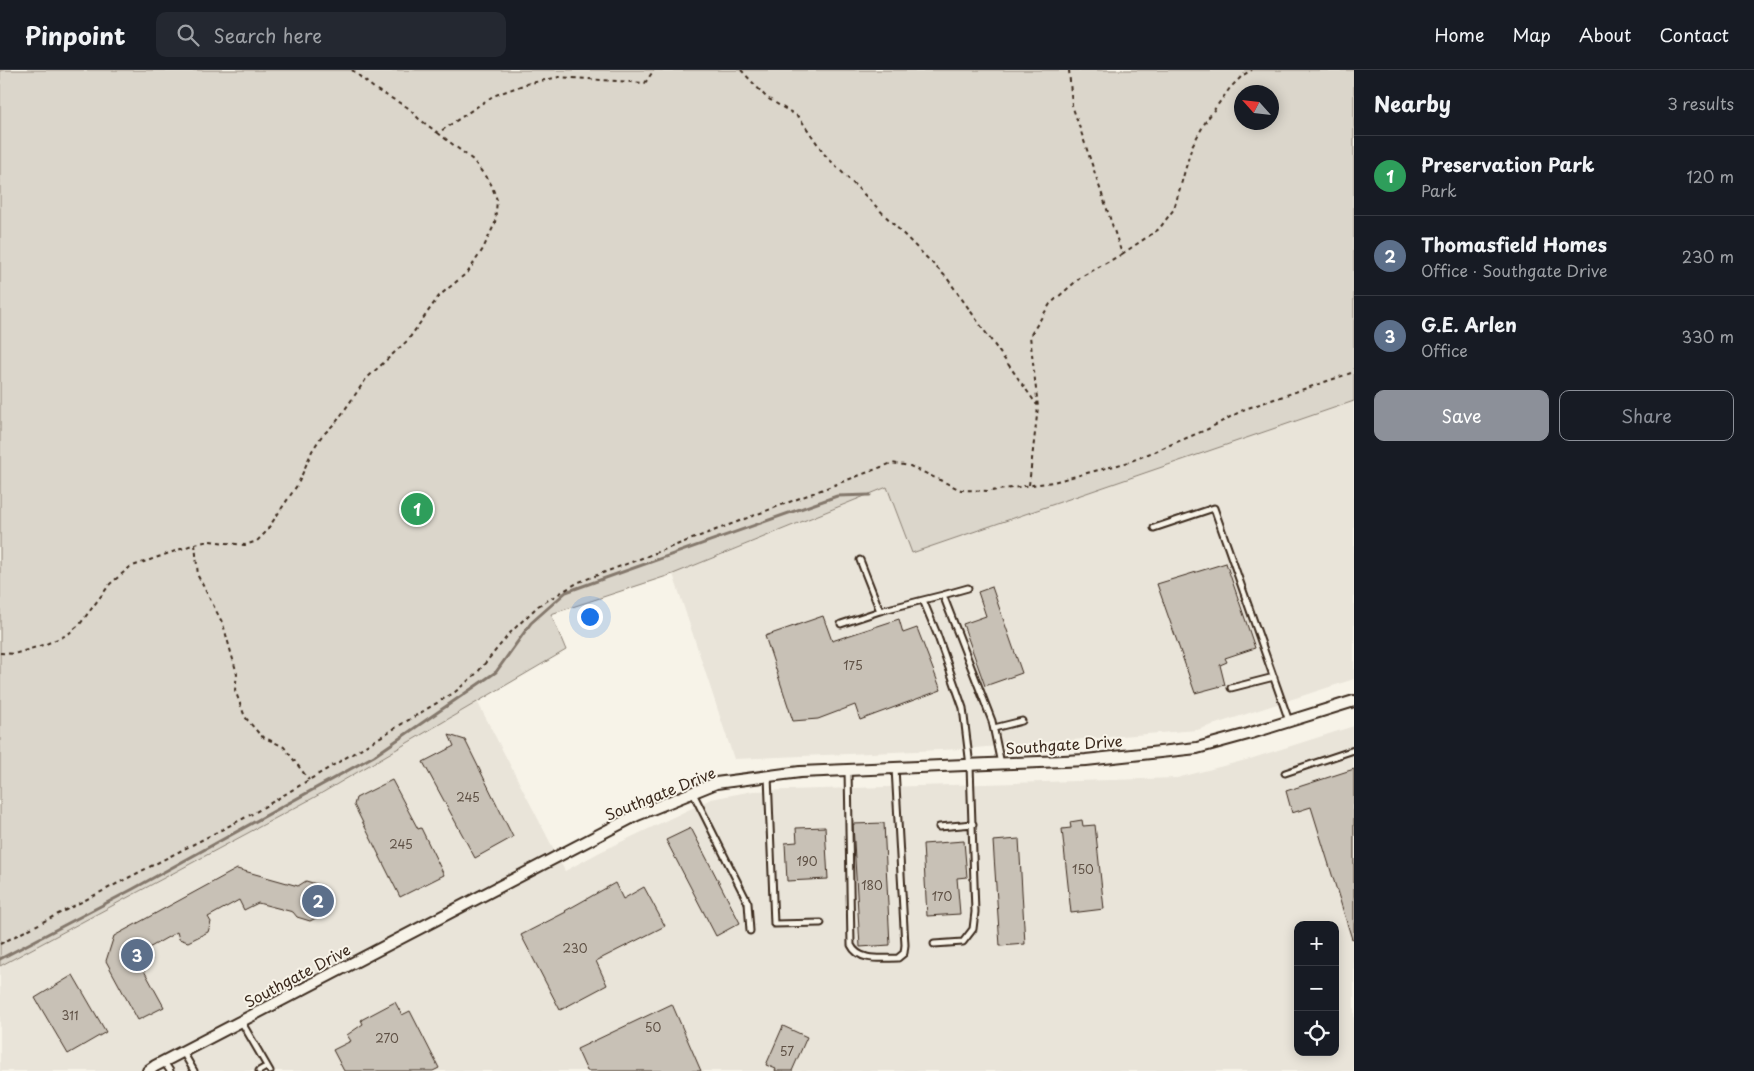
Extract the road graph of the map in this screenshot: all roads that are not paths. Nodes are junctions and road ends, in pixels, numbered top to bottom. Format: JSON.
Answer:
{"nodes":[{"id":1,"x":1154,"y":528,"type":"dead end"},
{"id":2,"x":860,"y":560,"type":"dead end"},
{"id":3,"x":968,"y":588,"type":"dead end"},
{"id":4,"x":943,"y":595,"type":"junction"},
{"id":5,"x":923,"y":600,"type":"junction"},
{"id":6,"x":880,"y":611,"type":"junction"},
{"id":7,"x":841,"y":624,"type":"dead end"},
{"id":8,"x":1274,"y":676,"type":"junction"},
{"id":9,"x":1231,"y":688,"type":"dead end"},
{"id":10,"x":1354,"y":701,"type":"edge"},
{"id":11,"x":1022,"y":721,"type":"dead end"},
{"id":12,"x":1289,"y":721,"type":"junction"},
{"id":13,"x":994,"y":728,"type":"junction"},
{"id":14,"x":1354,"y":750,"type":"edge"},
{"id":15,"x":1001,"y":764,"type":"junction"},
{"id":16,"x":970,"y":766,"type":"junction"},
{"id":17,"x":895,"y":768,"type":"junction"},
{"id":18,"x":848,"y":770,"type":"junction"},
{"id":19,"x":1285,"y":774,"type":"dead end"},
{"id":20,"x":768,"y":776,"type":"junction"},
{"id":21,"x":693,"y":792,"type":"junction"},
{"id":22,"x":973,"y":824,"type":"junction"},
{"id":23,"x":939,"y":826,"type":"dead end"},
{"id":24,"x":820,"y":923,"type":"dead end"},
{"id":25,"x":750,"y":932,"type":"dead end"},
{"id":26,"x":934,"y":944,"type":"dead end"},
{"id":27,"x":241,"y":1022,"type":"junction"},
{"id":28,"x":183,"y":1051,"type":"junction"},
{"id":29,"x":164,"y":1061,"type":"junction"},
{"id":30,"x":268,"y":1069,"type":"edge"},
{"id":31,"x":148,"y":1071,"type":"edge"},
{"id":32,"x":170,"y":1071,"type":"edge"},
{"id":33,"x":194,"y":1071,"type":"edge"},
{"id":34,"x":259,"y":1071,"type":"edge"}],
"edges":[{"from":1,"to":8,"type":"lane"},
{"from":2,"to":6,"type":"lane"},
{"from":3,"to":4,"type":"lane"},
{"from":4,"to":5,"type":"lane"},
{"from":4,"to":13,"type":"lane"},
{"from":5,"to":6,"type":"lane"},
{"from":5,"to":16,"type":"lane"},
{"from":6,"to":7,"type":"lane"},
{"from":8,"to":9,"type":"lane"},
{"from":8,"to":12,"type":"lane"},
{"from":10,"to":12,"type":"street","name":"Southgate Drive"},
{"from":11,"to":13,"type":"lane"},
{"from":12,"to":15,"type":"street","name":"Southgate Drive"},
{"from":13,"to":15,"type":"lane"},
{"from":14,"to":19,"type":"lane"},
{"from":15,"to":16,"type":"street","name":"Southgate Drive"},
{"from":16,"to":17,"type":"street","name":"Southgate Drive"},
{"from":16,"to":22,"type":"lane"},
{"from":17,"to":18,"type":"street","name":"Southgate Drive"},
{"from":17,"to":18,"type":"lane"},
{"from":18,"to":20,"type":"street","name":"Southgate Drive"},
{"from":20,"to":21,"type":"street","name":"Southgate Drive"},
{"from":20,"to":24,"type":"lane"},
{"from":21,"to":25,"type":"lane"},
{"from":21,"to":27,"type":"street","name":"Southgate Drive"},
{"from":22,"to":23,"type":"lane"},
{"from":22,"to":26,"type":"lane"},
{"from":27,"to":28,"type":"street","name":"Southgate Drive"},
{"from":27,"to":30,"type":"lane"},
{"from":28,"to":29,"type":"street","name":"Southgate Drive"},
{"from":28,"to":33,"type":"lane"},
{"from":29,"to":31,"type":"street","name":"Southgate Drive"},
{"from":29,"to":32,"type":"lane"},
{"from":30,"to":34,"type":"lane"}]}
